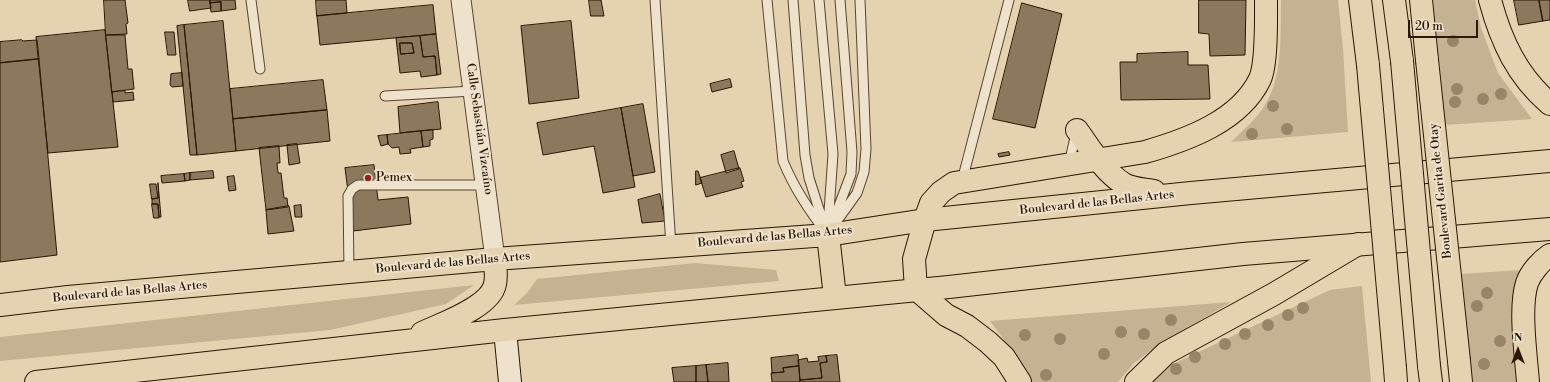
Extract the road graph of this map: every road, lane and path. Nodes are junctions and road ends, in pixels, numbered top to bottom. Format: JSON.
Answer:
{"nodes":[{"id":1,"x":251,"y":0,"type":"edge"},
{"id":2,"x":462,"y":0,"type":"edge"},
{"id":3,"x":655,"y":0,"type":"edge"},
{"id":4,"x":767,"y":0,"type":"edge"},
{"id":5,"x":793,"y":0,"type":"edge"},
{"id":6,"x":819,"y":0,"type":"edge"},
{"id":7,"x":840,"y":0,"type":"edge"},
{"id":8,"x":860,"y":0,"type":"edge"},
{"id":9,"x":1009,"y":0,"type":"edge"},
{"id":10,"x":1266,"y":0,"type":"edge"},
{"id":11,"x":1360,"y":0,"type":"edge"},
{"id":12,"x":1394,"y":0,"type":"edge"},
{"id":13,"x":1421,"y":0,"type":"edge"},
{"id":14,"x":1490,"y":0,"type":"edge"},
{"id":15,"x":260,"y":70,"type":"dead end"},
{"id":16,"x":473,"y":91,"type":"junction"},
{"id":17,"x":385,"y":96,"type":"dead end"},
{"id":18,"x":1550,"y":104,"type":"edge"},
{"id":19,"x":1077,"y":130,"type":"joint"},
{"id":20,"x":1099,"y":160,"type":"junction"},
{"id":21,"x":1550,"y":161,"type":"edge"},
{"id":22,"x":1069,"y":165,"type":"junction"},
{"id":23,"x":962,"y":183,"type":"junction"},
{"id":24,"x":486,"y":185,"type":"junction"},
{"id":25,"x":1191,"y":193,"type":"junction"},
{"id":26,"x":925,"y":220,"type":"junction"},
{"id":27,"x":1550,"y":229,"type":"edge"},
{"id":28,"x":828,"y":235,"type":"junction"},
{"id":29,"x":1358,"y":244,"type":"junction"},
{"id":30,"x":671,"y":246,"type":"junction"},
{"id":31,"x":1550,"y":255,"type":"edge"},
{"id":32,"x":495,"y":259,"type":"junction"},
{"id":33,"x":349,"y":272,"type":"junction"},
{"id":34,"x":916,"y":289,"type":"junction"},
{"id":35,"x":835,"y":297,"type":"junction"},
{"id":36,"x":0,"y":305,"type":"edge"},
{"id":37,"x":505,"y":330,"type":"junction"},
{"id":38,"x":405,"y":342,"type":"junction"},
{"id":39,"x":1460,"y":372,"type":"edge"},
{"id":40,"x":1430,"y":374,"type":"edge"},
{"id":41,"x":1396,"y":375,"type":"edge"},
{"id":42,"x":36,"y":382,"type":"edge"},
{"id":43,"x":510,"y":382,"type":"edge"},
{"id":44,"x":1020,"y":382,"type":"edge"},
{"id":45,"x":1136,"y":382,"type":"edge"},
{"id":46,"x":1528,"y":382,"type":"edge"}],
"edges":[{"from":1,"to":15,"type":"lane"},
{"from":2,"to":16,"type":"street","name":"Calle Sebastián Vizcaíno"},
{"from":3,"to":30,"type":"lane"},
{"from":4,"to":28,"type":"lane"},
{"from":5,"to":28,"type":"lane"},
{"from":6,"to":28,"type":"lane"},
{"from":7,"to":28,"type":"lane"},
{"from":8,"to":28,"type":"lane"},
{"from":9,"to":23,"type":"lane"},
{"from":10,"to":20,"type":"main road"},
{"from":11,"to":41,"type":"main road","bridge":true},
{"from":12,"to":40,"type":"main road","bridge":true},
{"from":13,"to":39,"type":"main road","name":"Boulevard Garita de Otay","bridge":true},
{"from":14,"to":18,"type":"main road"},
{"from":16,"to":17,"type":"lane"},
{"from":16,"to":24,"type":"street","name":"Calle Sebastián Vizcaíno"},
{"from":19,"to":20,"type":"main road"},
{"from":19,"to":22,"type":"lane"},
{"from":20,"to":22,"type":"main road"},
{"from":20,"to":25,"type":"main road"},
{"from":21,"to":25,"type":"main road","name":"Boulevard de las Bellas Artes"},
{"from":22,"to":23,"type":"main road"},
{"from":23,"to":26,"type":"main road"},
{"from":24,"to":32,"type":"street","name":"Calle Sebastián Vizcaíno"},
{"from":24,"to":33,"type":"lane"},
{"from":25,"to":26,"type":"main road","name":"Boulevard de las Bellas Artes"},
{"from":26,"to":28,"type":"main road","name":"Boulevard de las Bellas Artes"},
{"from":26,"to":34,"type":"main road"},
{"from":27,"to":29,"type":"main road"},
{"from":28,"to":30,"type":"main road","name":"Boulevard de las Bellas Artes"},
{"from":28,"to":35,"type":"main road"},
{"from":29,"to":34,"type":"main road"},
{"from":29,"to":45,"type":"main road"},
{"from":30,"to":32,"type":"main road","name":"Boulevard de las Bellas Artes"},
{"from":31,"to":46,"type":"main road"},
{"from":32,"to":33,"type":"main road","name":"Boulevard de las Bellas Artes"},
{"from":32,"to":38,"type":"main road"},
{"from":33,"to":36,"type":"main road","name":"Boulevard de las Bellas Artes"},
{"from":34,"to":35,"type":"main road"},
{"from":34,"to":44,"type":"main road"},
{"from":35,"to":37,"type":"main road"},
{"from":37,"to":38,"type":"main road"},
{"from":37,"to":43,"type":"street"},
{"from":38,"to":42,"type":"main road"}]}
